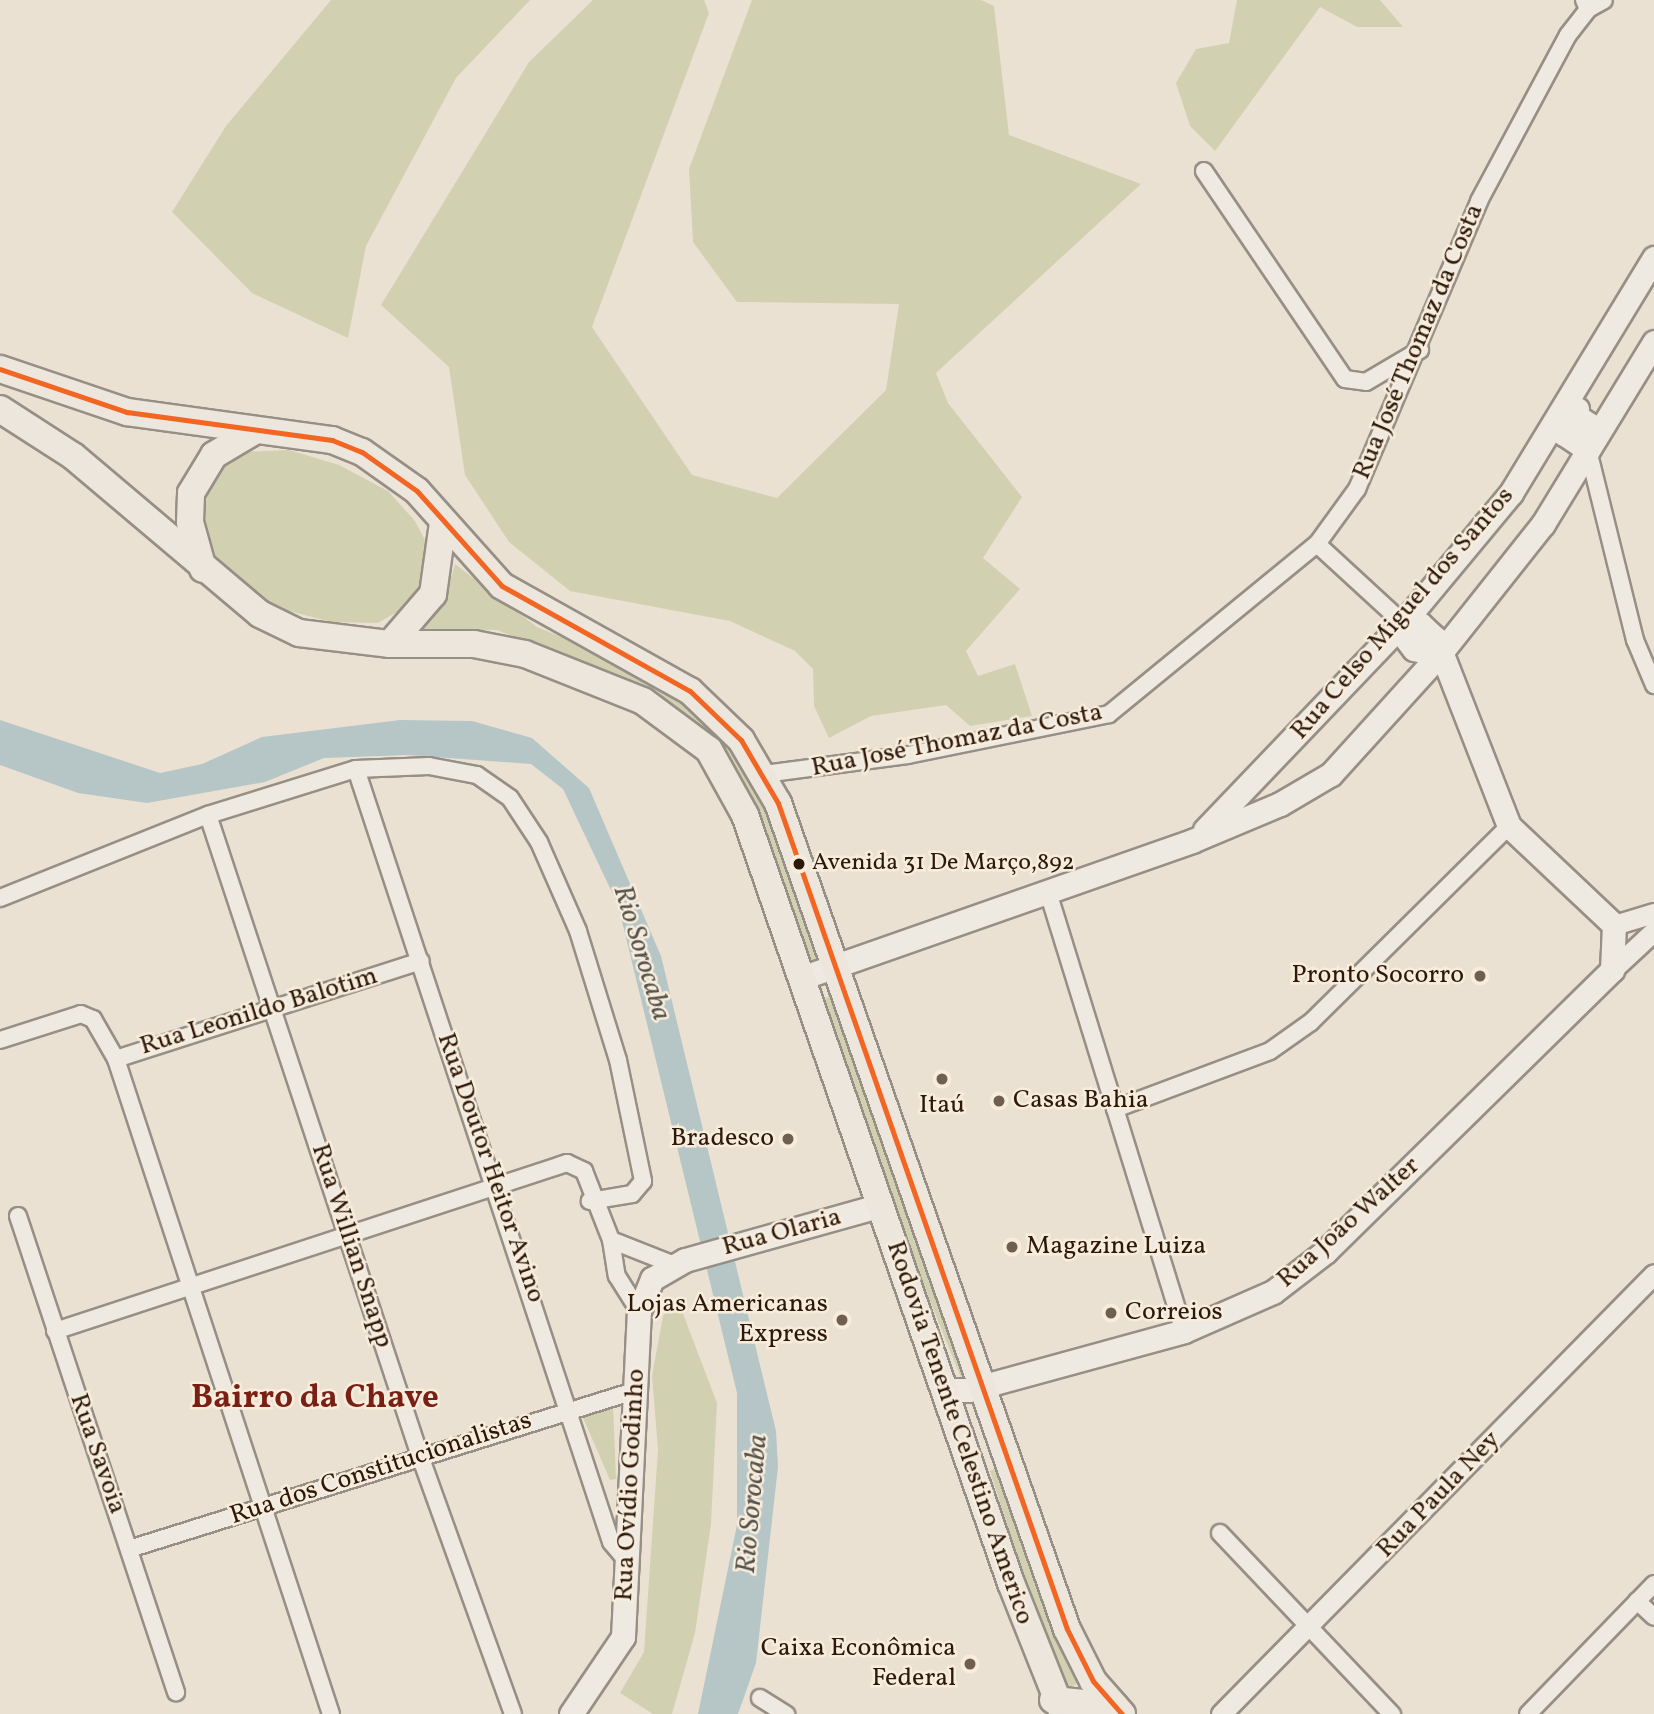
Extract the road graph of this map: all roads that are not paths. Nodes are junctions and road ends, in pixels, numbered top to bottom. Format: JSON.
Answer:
{"nodes":[{"id":1,"x":1604,"y":0,"type":"edge"},
{"id":2,"x":1586,"y":5,"type":"edge"},
{"id":3,"x":1204,"y":171,"type":"dead end"},
{"id":4,"x":1654,"y":258,"type":"edge"},
{"id":5,"x":1654,"y":342,"type":"edge"},
{"id":6,"x":1420,"y":350,"type":"junction"},
{"id":7,"x":0,"y":369,"type":"edge"},
{"id":8,"x":0,"y":410,"type":"edge"},
{"id":9,"x":1565,"y":417,"type":"junction"},
{"id":10,"x":253,"y":432,"type":"junction"},
{"id":11,"x":1588,"y":450,"type":"junction"},
{"id":12,"x":443,"y":523,"type":"junction"},
{"id":13,"x":1317,"y":544,"type":"junction"},
{"id":14,"x":203,"y":569,"type":"junction"},
{"id":15,"x":1403,"y":623,"type":"junction"},
{"id":16,"x":390,"y":644,"type":"junction"},
{"id":17,"x":1439,"y":655,"type":"junction"},
{"id":18,"x":1654,"y":685,"type":"edge"},
{"id":19,"x":356,"y":769,"type":"junction"},
{"id":20,"x":764,"y":774,"type":"junction"},
{"id":21,"x":208,"y":815,"type":"junction"},
{"id":22,"x":1509,"y":826,"type":"junction"},
{"id":23,"x":1192,"y":841,"type":"junction"},
{"id":24,"x":1048,"y":892,"type":"junction"},
{"id":25,"x":0,"y":898,"type":"edge"},
{"id":26,"x":1654,"y":913,"type":"edge"},
{"id":27,"x":1614,"y":925,"type":"junction"},
{"id":28,"x":1654,"y":931,"type":"edge"},
{"id":29,"x":421,"y":961,"type":"junction"},
{"id":30,"x":836,"y":966,"type":"junction"},
{"id":31,"x":1612,"y":970,"type":"junction"},
{"id":32,"x":801,"y":978,"type":"junction"},
{"id":33,"x":272,"y":1009,"type":"junction"},
{"id":34,"x":0,"y":1040,"type":"edge"},
{"id":35,"x":116,"y":1059,"type":"junction"},
{"id":36,"x":1115,"y":1110,"type":"junction"},
{"id":37,"x":495,"y":1184,"type":"junction"},
{"id":38,"x":590,"y":1201,"type":"junction"},
{"id":39,"x":879,"y":1206,"type":"junction"},
{"id":40,"x":18,"y":1216,"type":"dead end"},
{"id":41,"x":347,"y":1233,"type":"junction"},
{"id":42,"x":611,"y":1240,"type":"junction"},
{"id":43,"x":680,"y":1262,"type":"junction"},
{"id":44,"x":1654,"y":1274,"type":"edge"},
{"id":45,"x":190,"y":1285,"type":"junction"},
{"id":46,"x":639,"y":1311,"type":"junction"},
{"id":47,"x":54,"y":1331,"type":"junction"},
{"id":48,"x":1184,"y":1331,"type":"junction"},
{"id":49,"x":984,"y":1386,"type":"junction"},
{"id":50,"x":948,"y":1390,"type":"junction"},
{"id":51,"x":634,"y":1391,"type":"junction"},
{"id":52,"x":572,"y":1409,"type":"junction"},
{"id":53,"x":419,"y":1453,"type":"junction"},
{"id":54,"x":262,"y":1506,"type":"junction"},
{"id":55,"x":1220,"y":1533,"type":"dead end"},
{"id":56,"x":129,"y":1549,"type":"junction"},
{"id":57,"x":628,"y":1562,"type":"junction"},
{"id":58,"x":1654,"y":1584,"type":"edge"},
{"id":59,"x":1637,"y":1601,"type":"junction"},
{"id":60,"x":1654,"y":1617,"type":"edge"},
{"id":61,"x":1313,"y":1624,"type":"junction"},
{"id":62,"x":176,"y":1692,"type":"dead end"},
{"id":63,"x":760,"y":1698,"type":"dead end"},
{"id":64,"x":1053,"y":1709,"type":"edge"},
{"id":65,"x":1118,"y":1710,"type":"edge"},
{"id":66,"x":331,"y":1714,"type":"edge"},
{"id":67,"x":513,"y":1714,"type":"edge"},
{"id":68,"x":571,"y":1714,"type":"edge"},
{"id":69,"x":786,"y":1714,"type":"edge"},
{"id":70,"x":1221,"y":1714,"type":"edge"},
{"id":71,"x":1392,"y":1714,"type":"edge"},
{"id":72,"x":1528,"y":1714,"type":"edge"}],
"edges":[{"from":1,"to":2,"type":"street"},
{"from":2,"to":6,"type":"street","name":"Rua José Thomaz da Costa"},
{"from":3,"to":6,"type":"street"},
{"from":4,"to":9,"type":"main road","name":"Rua Celso Miguel dos Santos"},
{"from":5,"to":11,"type":"main road","name":"Rua Celso Miguel dos Santos"},
{"from":6,"to":13,"type":"street","name":"Rua José Thomaz da Costa"},
{"from":7,"to":10,"type":"highway"},
{"from":8,"to":14,"type":"highway"},
{"from":9,"to":11,"type":"main road"},
{"from":9,"to":15,"type":"main road","name":"Rua Celso Miguel dos Santos"},
{"from":10,"to":12,"type":"highway"},
{"from":10,"to":14,"type":"highway"},
{"from":11,"to":17,"type":"main road","name":"Rua Celso Miguel dos Santos"},
{"from":11,"to":18,"type":"street"},
{"from":12,"to":16,"type":"highway"},
{"from":12,"to":20,"type":"highway"},
{"from":13,"to":15,"type":"street"},
{"from":13,"to":20,"type":"street","name":"Rua José Thomaz da Costa"},
{"from":14,"to":16,"type":"highway"},
{"from":15,"to":17,"type":"main road"},
{"from":15,"to":23,"type":"main road","name":"Rua Celso Miguel dos Santos"},
{"from":16,"to":32,"type":"highway"},
{"from":17,"to":22,"type":"main road"},
{"from":17,"to":23,"type":"main road","name":"Rua Celso Miguel dos Santos"},
{"from":19,"to":21,"type":"street"},
{"from":19,"to":29,"type":"street","name":"Rua Doutor Heitor Avino"},
{"from":19,"to":38,"type":"street"},
{"from":20,"to":30,"type":"highway"},
{"from":21,"to":25,"type":"street"},
{"from":21,"to":33,"type":"street","name":"Rua Willian Snapp"},
{"from":22,"to":27,"type":"main road"},
{"from":22,"to":36,"type":"street"},
{"from":23,"to":24,"type":"main road","name":"Rua Celso Miguel dos Santos"},
{"from":24,"to":30,"type":"main road","name":"Rua Celso Miguel dos Santos"},
{"from":24,"to":36,"type":"street"},
{"from":26,"to":27,"type":"street"},
{"from":27,"to":31,"type":"main road"},
{"from":28,"to":31,"type":"street","name":"Rua João Walter"},
{"from":29,"to":33,"type":"street","name":"Rua Leonildo Balotim"},
{"from":29,"to":37,"type":"street","name":"Rua Doutor Heitor Avino"},
{"from":30,"to":32,"type":"main road","name":"Rua Celso Miguel dos Santos"},
{"from":30,"to":49,"type":"highway","name":"Rodovia Tenente Celestino Americo"},
{"from":31,"to":48,"type":"main road","name":"Rua João Walter"},
{"from":32,"to":39,"type":"highway","name":"Rodovia Tenente Celestino Americo"},
{"from":33,"to":35,"type":"street","name":"Rua Leonildo Balotim"},
{"from":33,"to":41,"type":"street","name":"Rua Willian Snapp"},
{"from":34,"to":35,"type":"street","name":"Rua Leonildo Balotim"},
{"from":35,"to":45,"type":"street"},
{"from":36,"to":48,"type":"street"},
{"from":37,"to":38,"type":"street"},
{"from":37,"to":41,"type":"street"},
{"from":37,"to":52,"type":"street","name":"Rua Doutor Heitor Avino"},
{"from":38,"to":42,"type":"street"},
{"from":39,"to":43,"type":"main road","name":"Rua Olaria"},
{"from":39,"to":50,"type":"highway","name":"Rodovia Tenente Celestino Americo"},
{"from":40,"to":47,"type":"street","name":"Rua Savoia"},
{"from":41,"to":45,"type":"street"},
{"from":41,"to":53,"type":"street","name":"Rua Willian Snapp"},
{"from":42,"to":43,"type":"street"},
{"from":42,"to":46,"type":"street"},
{"from":43,"to":46,"type":"main road","name":"Rua Ovídio Godinho"},
{"from":44,"to":61,"type":"street","name":"Rua Paula Ney"},
{"from":45,"to":47,"type":"street"},
{"from":45,"to":54,"type":"street"},
{"from":46,"to":51,"type":"main road","name":"Rua Ovídio Godinho"},
{"from":47,"to":56,"type":"street","name":"Rua Savoia"},
{"from":48,"to":49,"type":"main road","name":"Rua João Walter"},
{"from":49,"to":50,"type":"main road","name":"Rua João Walter"},
{"from":49,"to":65,"type":"highway","name":"Rodovia Tenente Celestino Americo"},
{"from":50,"to":64,"type":"highway","name":"Rodovia Tenente Celestino Americo"},
{"from":51,"to":52,"type":"street","name":"Rua dos Constitucionalistas"},
{"from":51,"to":57,"type":"main road","name":"Rua Ovídio Godinho"},
{"from":52,"to":53,"type":"street","name":"Rua dos Constitucionalistas"},
{"from":52,"to":57,"type":"street","name":"Rua Doutor Heitor Avino"},
{"from":53,"to":54,"type":"street","name":"Rua dos Constitucionalistas"},
{"from":53,"to":67,"type":"street","name":"Rua Willian Snapp"},
{"from":54,"to":56,"type":"street","name":"Rua dos Constitucionalistas"},
{"from":54,"to":66,"type":"street"},
{"from":55,"to":61,"type":"street"},
{"from":56,"to":62,"type":"street","name":"Rua Savoia"},
{"from":57,"to":68,"type":"main road","name":"Rua Ovídio Godinho"},
{"from":58,"to":59,"type":"street"},
{"from":59,"to":60,"type":"street"},
{"from":59,"to":72,"type":"street"},
{"from":61,"to":70,"type":"street","name":"Rua Paula Ney"},
{"from":61,"to":71,"type":"street"},
{"from":63,"to":69,"type":"street"},
{"from":64,"to":65,"type":"highway"}]}
